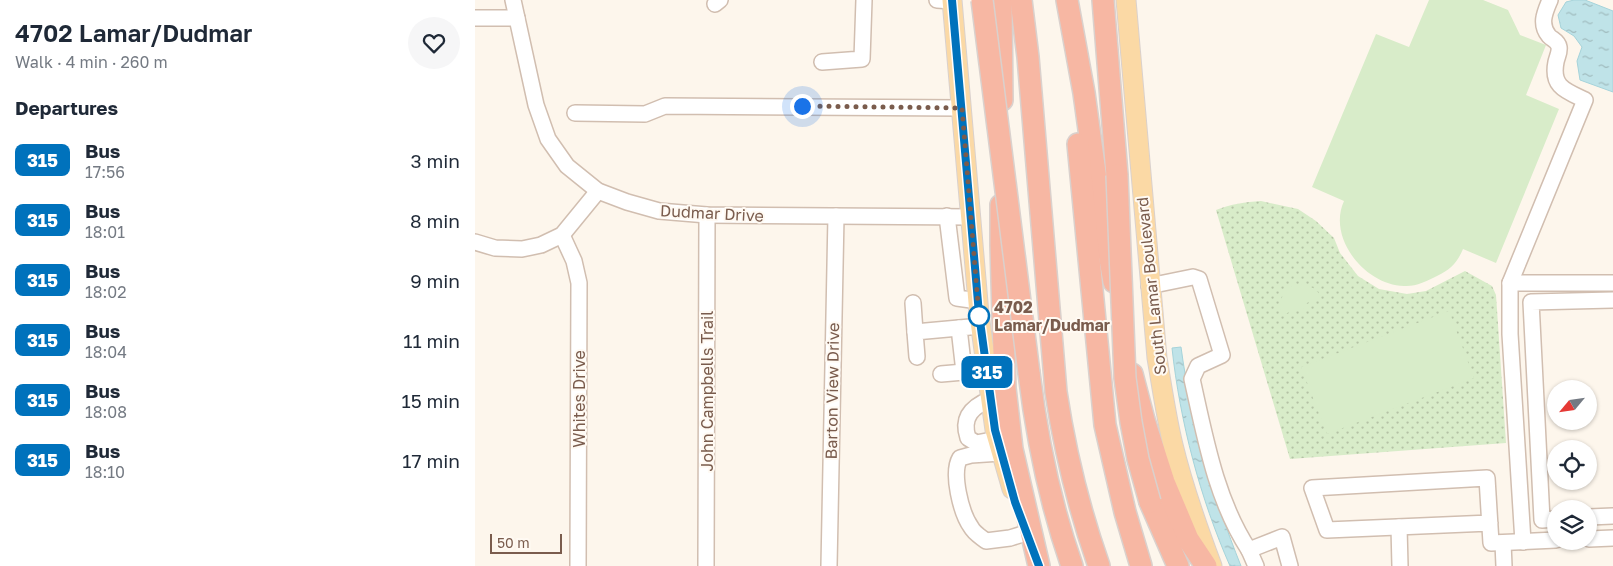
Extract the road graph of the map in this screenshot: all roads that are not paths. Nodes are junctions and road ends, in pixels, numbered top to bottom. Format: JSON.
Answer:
{"nodes":[{"id":1,"x":513,"y":0,"type":"edge"},
{"id":2,"x":864,"y":0,"type":"edge"},
{"id":3,"x":947,"y":0,"type":"edge"},
{"id":4,"x":982,"y":0,"type":"edge"},
{"id":5,"x":1001,"y":0,"type":"edge"},
{"id":6,"x":1021,"y":0,"type":"edge"},
{"id":7,"x":1103,"y":0,"type":"edge"},
{"id":8,"x":1126,"y":0,"type":"edge"},
{"id":9,"x":1550,"y":0,"type":"edge"},
{"id":10,"x":1068,"y":8,"type":"edge"},
{"id":11,"x":475,"y":18,"type":"edge"},
{"id":12,"x":517,"y":18,"type":"junction"},
{"id":13,"x":822,"y":62,"type":"dead end"},
{"id":14,"x":962,"y":108,"type":"junction"},
{"id":15,"x":575,"y":113,"type":"dead end"},
{"id":16,"x":598,"y":190,"type":"junction"},
{"id":17,"x":707,"y":215,"type":"junction"},
{"id":18,"x":836,"y":216,"type":"junction"},
{"id":19,"x":947,"y":216,"type":"junction"},
{"id":20,"x":972,"y":216,"type":"junction"},
{"id":21,"x":563,"y":235,"type":"junction"},
{"id":22,"x":475,"y":242,"type":"edge"},
{"id":23,"x":975,"y":263,"type":"junction"},
{"id":24,"x":953,"y":264,"type":"junction"},
{"id":25,"x":1510,"y":283,"type":"junction"},
{"id":26,"x":1584,"y":283,"type":"junction"},
{"id":27,"x":1613,"y":283,"type":"edge"},
{"id":28,"x":1149,"y":286,"type":"junction"},
{"id":29,"x":1613,"y":300,"type":"edge"},
{"id":30,"x":978,"y":301,"type":"junction"},
{"id":31,"x":1585,"y":301,"type":"junction"},
{"id":32,"x":913,"y":303,"type":"dead end"},
{"id":33,"x":981,"y":326,"type":"junction"},
{"id":34,"x":959,"y":328,"type":"junction"},
{"id":35,"x":915,"y":332,"type":"junction"},
{"id":36,"x":1533,"y":350,"type":"junction"},
{"id":37,"x":1511,"y":351,"type":"junction"},
{"id":38,"x":917,"y":358,"type":"dead end"},
{"id":39,"x":987,"y":368,"type":"junction"},
{"id":40,"x":964,"y":372,"type":"junction"},
{"id":41,"x":941,"y":374,"type":"dead end"},
{"id":42,"x":991,"y":399,"type":"junction"},
{"id":43,"x":999,"y":446,"type":"junction"},
{"id":44,"x":1539,"y":457,"type":"junction"},
{"id":45,"x":1518,"y":458,"type":"junction"},
{"id":46,"x":1613,"y":516,"type":"edge"},
{"id":47,"x":1597,"y":517,"type":"edge"},
{"id":48,"x":1547,"y":520,"type":"edge"},
{"id":49,"x":1490,"y":523,"type":"junction"},
{"id":50,"x":1399,"y":527,"type":"junction"},
{"id":51,"x":1027,"y":533,"type":"junction"},
{"id":52,"x":1613,"y":538,"type":"edge"},
{"id":53,"x":1597,"y":539,"type":"edge"},
{"id":54,"x":1547,"y":541,"type":"edge"},
{"id":55,"x":1523,"y":542,"type":"junction"},
{"id":56,"x":1503,"y":543,"type":"junction"},
{"id":57,"x":1613,"y":545,"type":"edge"},
{"id":58,"x":1249,"y":550,"type":"junction"},
{"id":59,"x":578,"y":566,"type":"edge"},
{"id":60,"x":706,"y":566,"type":"edge"},
{"id":61,"x":829,"y":566,"type":"edge"},
{"id":62,"x":1039,"y":566,"type":"edge"},
{"id":63,"x":1072,"y":566,"type":"edge"},
{"id":64,"x":1099,"y":566,"type":"edge"},
{"id":65,"x":1141,"y":566,"type":"edge"},
{"id":66,"x":1178,"y":566,"type":"edge"},
{"id":67,"x":1206,"y":566,"type":"edge"},
{"id":68,"x":1212,"y":566,"type":"edge"},
{"id":69,"x":1256,"y":566,"type":"edge"},
{"id":70,"x":1290,"y":566,"type":"edge"},
{"id":71,"x":1400,"y":566,"type":"edge"},
{"id":72,"x":1504,"y":566,"type":"edge"}],
"edges":[{"from":1,"to":12,"type":"street","name":"Dudmar Drive"},
{"from":2,"to":13,"type":"street"},
{"from":3,"to":14,"type":"main road"},
{"from":4,"to":63,"type":"highway","bridge":true},
{"from":5,"to":62,"type":"highway"},
{"from":6,"to":64,"type":"highway"},
{"from":7,"to":66,"type":"highway","bridge":true},
{"from":8,"to":28,"type":"main road","name":"South Lamar Boulevard"},
{"from":9,"to":25,"type":"street"},
{"from":10,"to":65,"type":"highway"},
{"from":10,"to":67,"type":"highway"},
{"from":11,"to":12,"type":"street"},
{"from":12,"to":16,"type":"street","name":"Dudmar Drive"},
{"from":14,"to":15,"type":"street"},
{"from":14,"to":20,"type":"main road"},
{"from":16,"to":17,"type":"street","name":"Dudmar Drive"},
{"from":16,"to":21,"type":"street"},
{"from":17,"to":18,"type":"street","name":"Dudmar Drive"},
{"from":17,"to":60,"type":"street","name":"John Campbells Trail"},
{"from":18,"to":19,"type":"street","name":"Dudmar Drive"},
{"from":18,"to":61,"type":"street","name":"Barton View Drive"},
{"from":19,"to":20,"type":"street","name":"Dudmar Drive"},
{"from":19,"to":24,"type":"street"},
{"from":20,"to":23,"type":"main road"},
{"from":21,"to":22,"type":"street"},
{"from":21,"to":59,"type":"street","name":"Whites Drive"},
{"from":23,"to":24,"type":"street"},
{"from":23,"to":30,"type":"main road"},
{"from":24,"to":30,"type":"street"},
{"from":25,"to":26,"type":"street"},
{"from":25,"to":37,"type":"street"},
{"from":26,"to":27,"type":"street"},
{"from":26,"to":31,"type":"street"},
{"from":28,"to":58,"type":"street"},
{"from":28,"to":68,"type":"main road","name":"South Lamar Boulevard"},
{"from":29,"to":31,"type":"street"},
{"from":30,"to":33,"type":"main road"},
{"from":31,"to":36,"type":"street"},
{"from":32,"to":35,"type":"street"},
{"from":33,"to":34,"type":"street"},
{"from":33,"to":39,"type":"main road"},
{"from":34,"to":35,"type":"street"},
{"from":34,"to":40,"type":"street"},
{"from":35,"to":38,"type":"street"},
{"from":36,"to":37,"type":"street"},
{"from":36,"to":44,"type":"street"},
{"from":37,"to":45,"type":"street"},
{"from":39,"to":40,"type":"street"},
{"from":39,"to":42,"type":"main road"},
{"from":40,"to":41,"type":"street"},
{"from":42,"to":43,"type":"main road"},
{"from":42,"to":43,"type":"street"},
{"from":43,"to":51,"type":"main road"},
{"from":43,"to":51,"type":"street"},
{"from":44,"to":45,"type":"street"},
{"from":44,"to":48,"type":"street"},
{"from":45,"to":55,"type":"street"},
{"from":46,"to":47,"type":"street"},
{"from":49,"to":50,"type":"street"},
{"from":49,"to":50,"type":"street"},
{"from":49,"to":56,"type":"street"},
{"from":50,"to":71,"type":"street"},
{"from":51,"to":62,"type":"main road"},
{"from":52,"to":53,"type":"street"},
{"from":52,"to":57,"type":"street"},
{"from":54,"to":55,"type":"street"},
{"from":55,"to":56,"type":"street"},
{"from":56,"to":72,"type":"street"},
{"from":58,"to":69,"type":"street"},
{"from":58,"to":70,"type":"street"}]}
